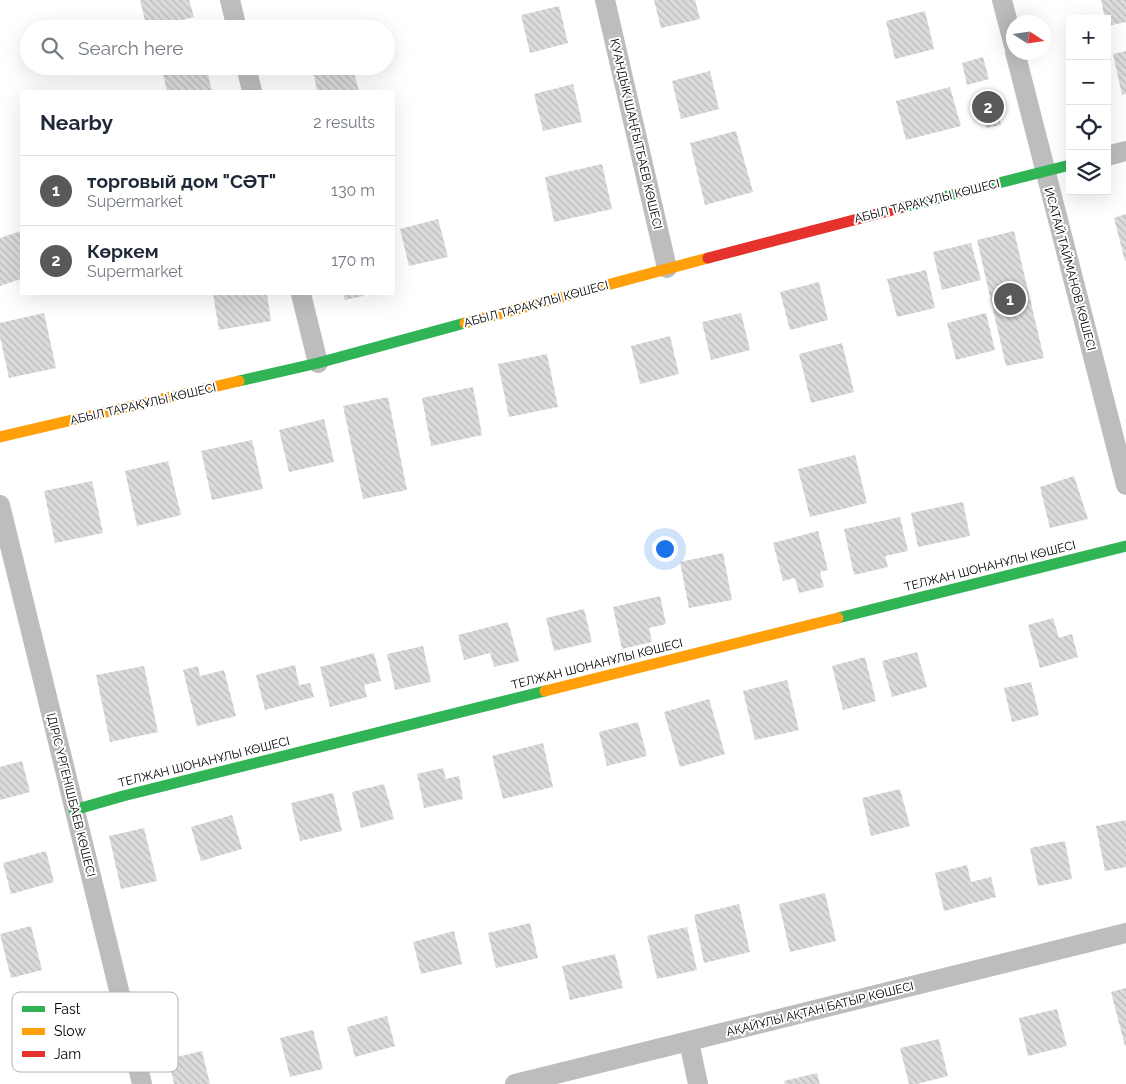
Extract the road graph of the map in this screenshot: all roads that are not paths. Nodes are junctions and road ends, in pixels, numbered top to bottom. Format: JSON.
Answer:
{"nodes":[{"id":1,"x":230,"y":0,"type":"edge"},
{"id":2,"x":605,"y":0,"type":"edge"},
{"id":3,"x":1002,"y":0,"type":"edge"},
{"id":4,"x":1006,"y":15,"type":"edge"},
{"id":5,"x":235,"y":20,"type":"edge"},
{"id":6,"x":1017,"y":60,"type":"edge"},
{"id":7,"x":248,"y":75,"type":"edge"},
{"id":8,"x":252,"y":90,"type":"edge"},
{"id":9,"x":1126,"y":151,"type":"edge"},
{"id":10,"x":1111,"y":155,"type":"edge"},
{"id":11,"x":1066,"y":166,"type":"edge"},
{"id":12,"x":1044,"y":172,"type":"junction"},
{"id":13,"x":667,"y":268,"type":"junction"},
{"id":14,"x":301,"y":295,"type":"edge"},
{"id":15,"x":318,"y":363,"type":"junction"},
{"id":16,"x":0,"y":437,"type":"edge"},
{"id":17,"x":1126,"y":485,"type":"edge"},
{"id":18,"x":0,"y":505,"type":"edge"},
{"id":19,"x":1126,"y":546,"type":"edge"},
{"id":20,"x":74,"y":810,"type":"junction"},
{"id":21,"x":1126,"y":933,"type":"edge"},
{"id":22,"x":119,"y":992,"type":"edge"},
{"id":23,"x":689,"y":1042,"type":"junction"},
{"id":24,"x":515,"y":1084,"type":"edge"},
{"id":25,"x":698,"y":1084,"type":"edge"}],
"edges":[{"from":1,"to":5,"type":"street"},
{"from":2,"to":13,"type":"street","name":"ҚУАНДЫҚ ШАҢҒЫТБАЕВ КӨШЕСІ"},
{"from":3,"to":4,"type":"street"},
{"from":6,"to":12,"type":"street","name":"ИСАТАЙ ТАЙМАНОВ КӨШЕСІ"},
{"from":7,"to":8,"type":"street"},
{"from":9,"to":10,"type":"street"},
{"from":11,"to":12,"type":"street","name":"АБЫЛ ТАРАҚҰЛЫ КӨШЕСІ"},
{"from":12,"to":13,"type":"street","name":"АБЫЛ ТАРАҚҰЛЫ КӨШЕСІ"},
{"from":12,"to":17,"type":"street","name":"ИСАТАЙ ТАЙМАНОВ КӨШЕСІ"},
{"from":13,"to":15,"type":"street","name":"АБЫЛ ТАРАҚҰЛЫ КӨШЕСІ"},
{"from":14,"to":15,"type":"street"},
{"from":15,"to":16,"type":"street","name":"АБЫЛ ТАРАҚҰЛЫ КӨШЕСІ"},
{"from":18,"to":20,"type":"street","name":"ІДІРІС ҮРГЕНІШБАЕВ КӨШЕСІ"},
{"from":19,"to":20,"type":"street","name":"ТЕЛЖАН ШОНАНҰЛЫ КӨШЕСІ"},
{"from":20,"to":22,"type":"street","name":"ІДІРІС ҮРГЕНІШБАЕВ КӨШЕСІ"},
{"from":21,"to":23,"type":"street","name":"АҚАЙҰЛЫ АҚТАН БАТЫР КӨШЕСІ"},
{"from":23,"to":24,"type":"street","name":"АҚАЙҰЛЫ АҚТАН БАТЫР КӨШЕСІ"},
{"from":23,"to":25,"type":"street"}]}
